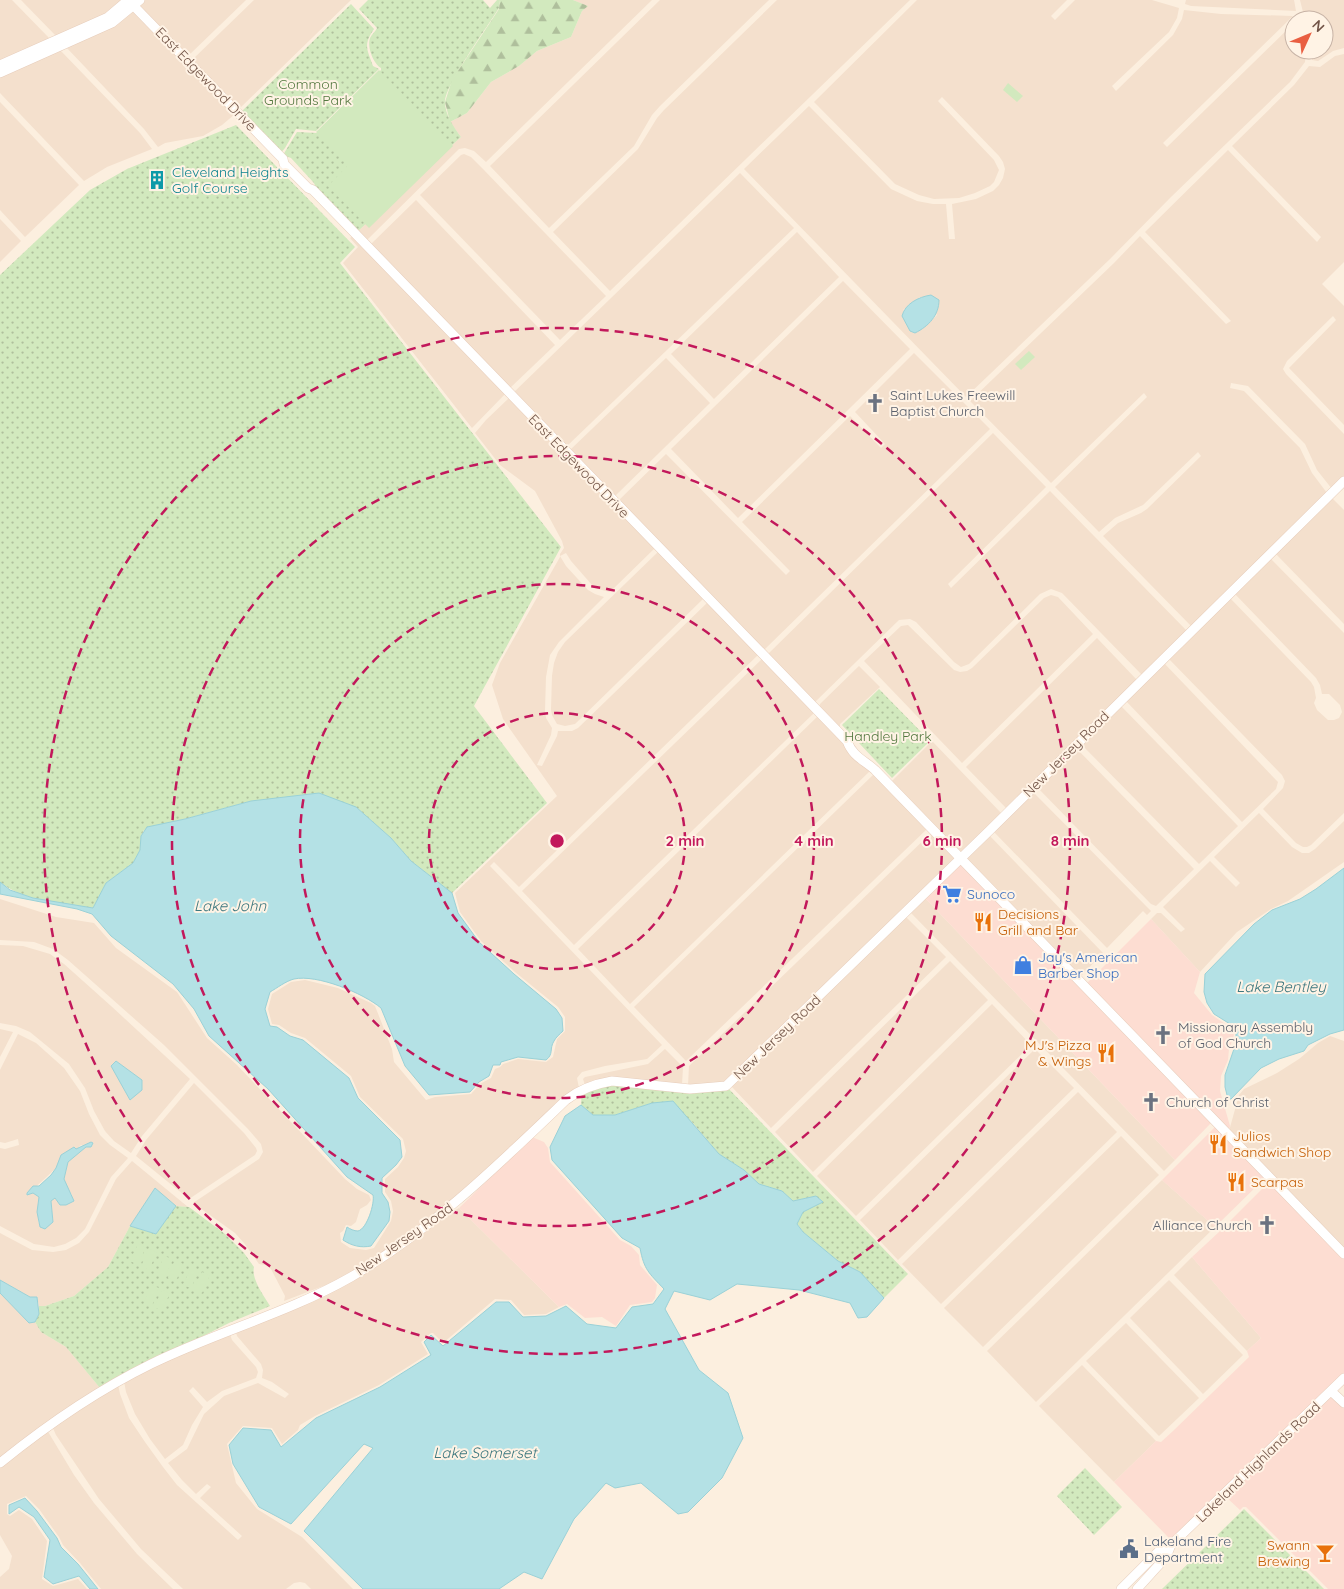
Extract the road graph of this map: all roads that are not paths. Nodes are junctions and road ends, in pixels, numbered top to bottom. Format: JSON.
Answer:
{"nodes":[{"id":1,"x":132,"y":1,"type":"edge"},
{"id":2,"x":0,"y":65,"type":"edge"},
{"id":3,"x":0,"y":73,"type":"edge"},
{"id":4,"x":1344,"y":481,"type":"edge"},
{"id":5,"x":960,"y":859,"type":"junction"},
{"id":6,"x":1344,"y":1254,"type":"edge"},
{"id":7,"x":1344,"y":1378,"type":"edge"},
{"id":8,"x":1331,"y":1390,"type":"junction"},
{"id":9,"x":1344,"y":1402,"type":"edge"},
{"id":10,"x":0,"y":1464,"type":"edge"},
{"id":11,"x":1171,"y":1545,"type":"junction"},
{"id":12,"x":1121,"y":1589,"type":"edge"},
{"id":13,"x":1137,"y":1589,"type":"edge"}],
"edges":[{"from":1,"to":2,"type":"street"},
{"from":1,"to":3,"type":"street"},
{"from":1,"to":5,"type":"street","name":"East Edgewood Drive"},
{"from":4,"to":5,"type":"street","name":"New Jersey Road"},
{"from":5,"to":6,"type":"street","name":"East Edgewood Drive"},
{"from":5,"to":10,"type":"street","name":"New Jersey Road"},
{"from":7,"to":8,"type":"street","name":"Lakeland Highlands Road"},
{"from":8,"to":9,"type":"street"},
{"from":8,"to":11,"type":"street","name":"Lakeland Highlands Road"},
{"from":11,"to":12,"type":"street","name":"Lakeland Highlands Road"},
{"from":11,"to":13,"type":"street","name":"Lakeland Highlands Road"}]}
